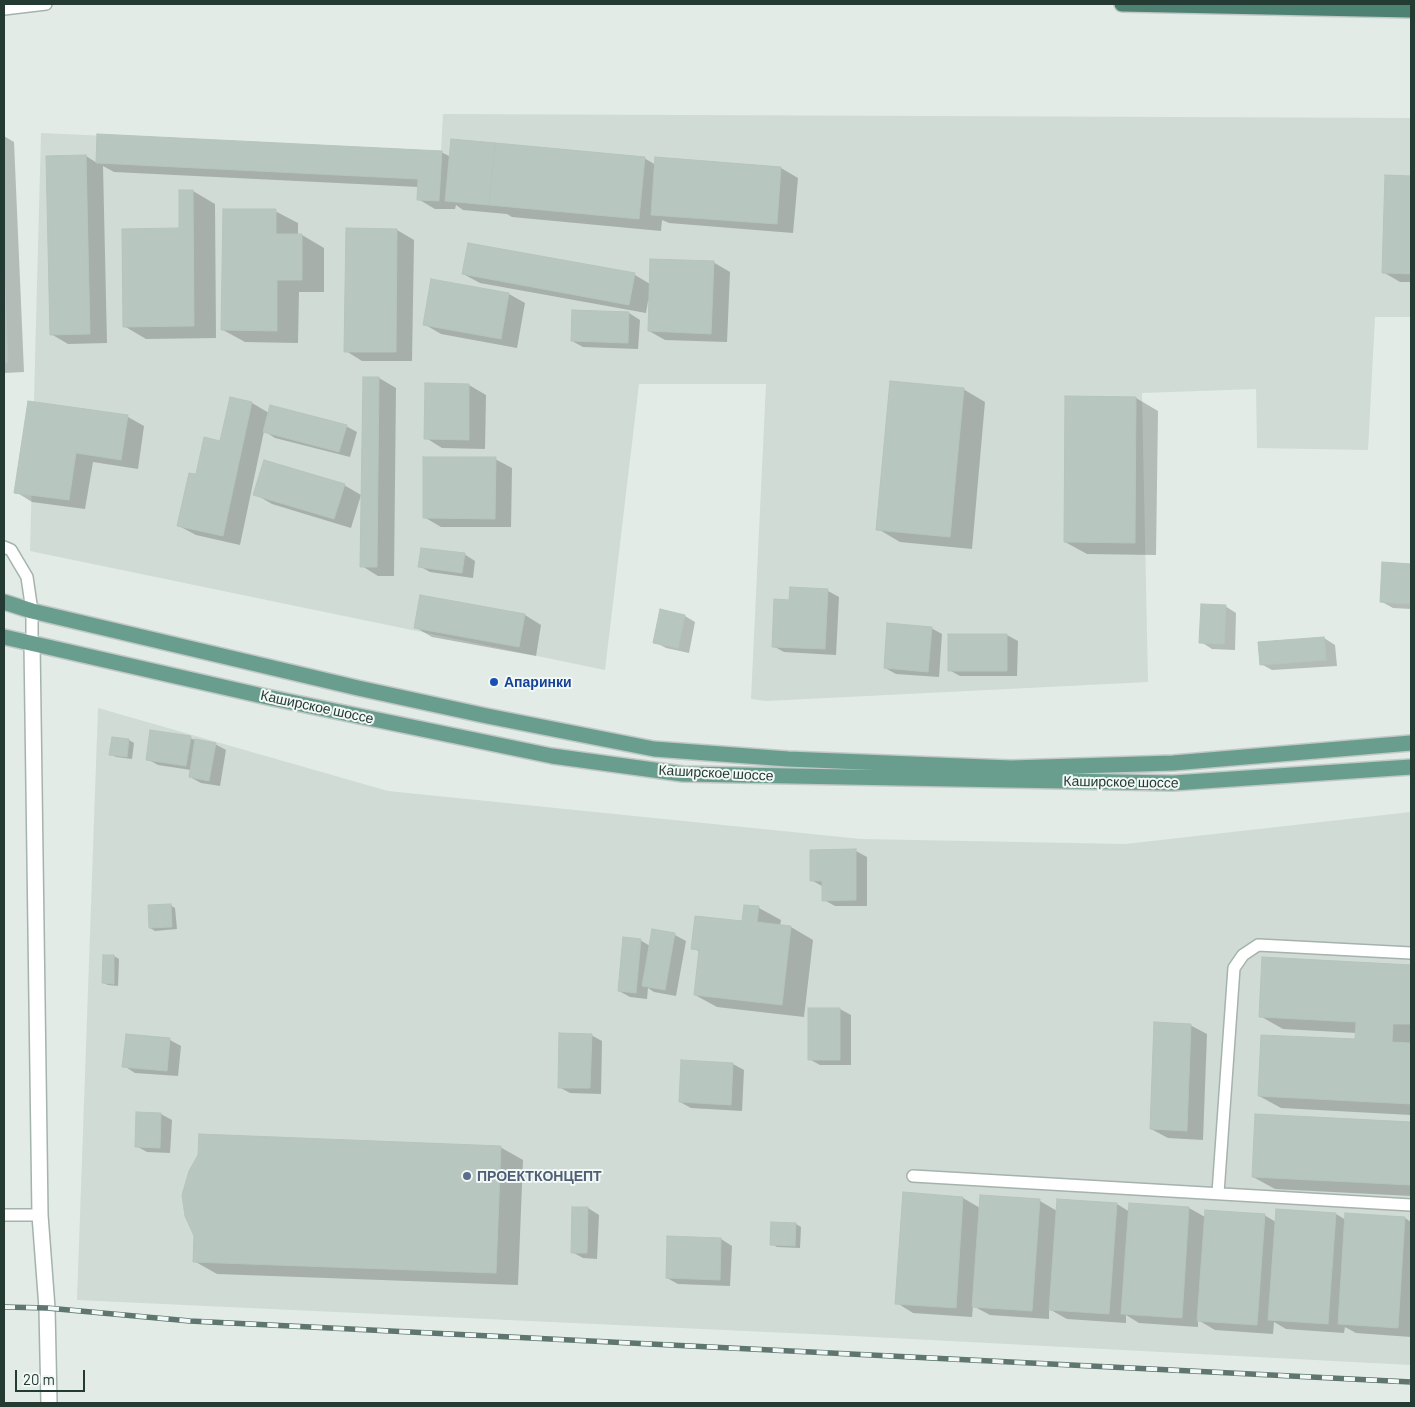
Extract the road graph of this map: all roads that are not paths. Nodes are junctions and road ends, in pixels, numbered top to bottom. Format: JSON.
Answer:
{"nodes":[{"id":1,"x":46,"y":4,"type":"edge"},
{"id":2,"x":1122,"y":4,"type":"edge"},
{"id":3,"x":4,"y":9,"type":"edge"},
{"id":4,"x":1411,"y":10,"type":"edge"},
{"id":5,"x":4,"y":547,"type":"edge"},
{"id":6,"x":4,"y":602,"type":"edge"},
{"id":7,"x":32,"y":610,"type":"junction"},
{"id":8,"x":4,"y":637,"type":"edge"},
{"id":9,"x":32,"y":643,"type":"junction"},
{"id":10,"x":1411,"y":743,"type":"edge"},
{"id":11,"x":1411,"y":767,"type":"edge"},
{"id":12,"x":1411,"y":953,"type":"edge"},
{"id":13,"x":913,"y":1176,"type":"dead end"},
{"id":14,"x":1218,"y":1193,"type":"junction"},
{"id":15,"x":1411,"y":1205,"type":"edge"},
{"id":16,"x":4,"y":1215,"type":"edge"},
{"id":17,"x":40,"y":1215,"type":"junction"},
{"id":18,"x":49,"y":1403,"type":"edge"}],
"edges":[{"from":1,"to":3,"type":"lane"},
{"from":2,"to":4,"type":"highway"},
{"from":5,"to":7,"type":"lane"},
{"from":6,"to":7,"type":"main road","name":"Каширское шоссе"},
{"from":7,"to":9,"type":"lane"},
{"from":7,"to":10,"type":"main road","name":"Каширское шоссе"},
{"from":8,"to":9,"type":"main road","name":"Каширское шоссе"},
{"from":9,"to":11,"type":"main road","name":"Каширское шоссе"},
{"from":9,"to":17,"type":"street"},
{"from":12,"to":14,"type":"lane"},
{"from":13,"to":14,"type":"lane"},
{"from":14,"to":15,"type":"lane"},
{"from":16,"to":17,"type":"lane"},
{"from":17,"to":18,"type":"street"}]}
